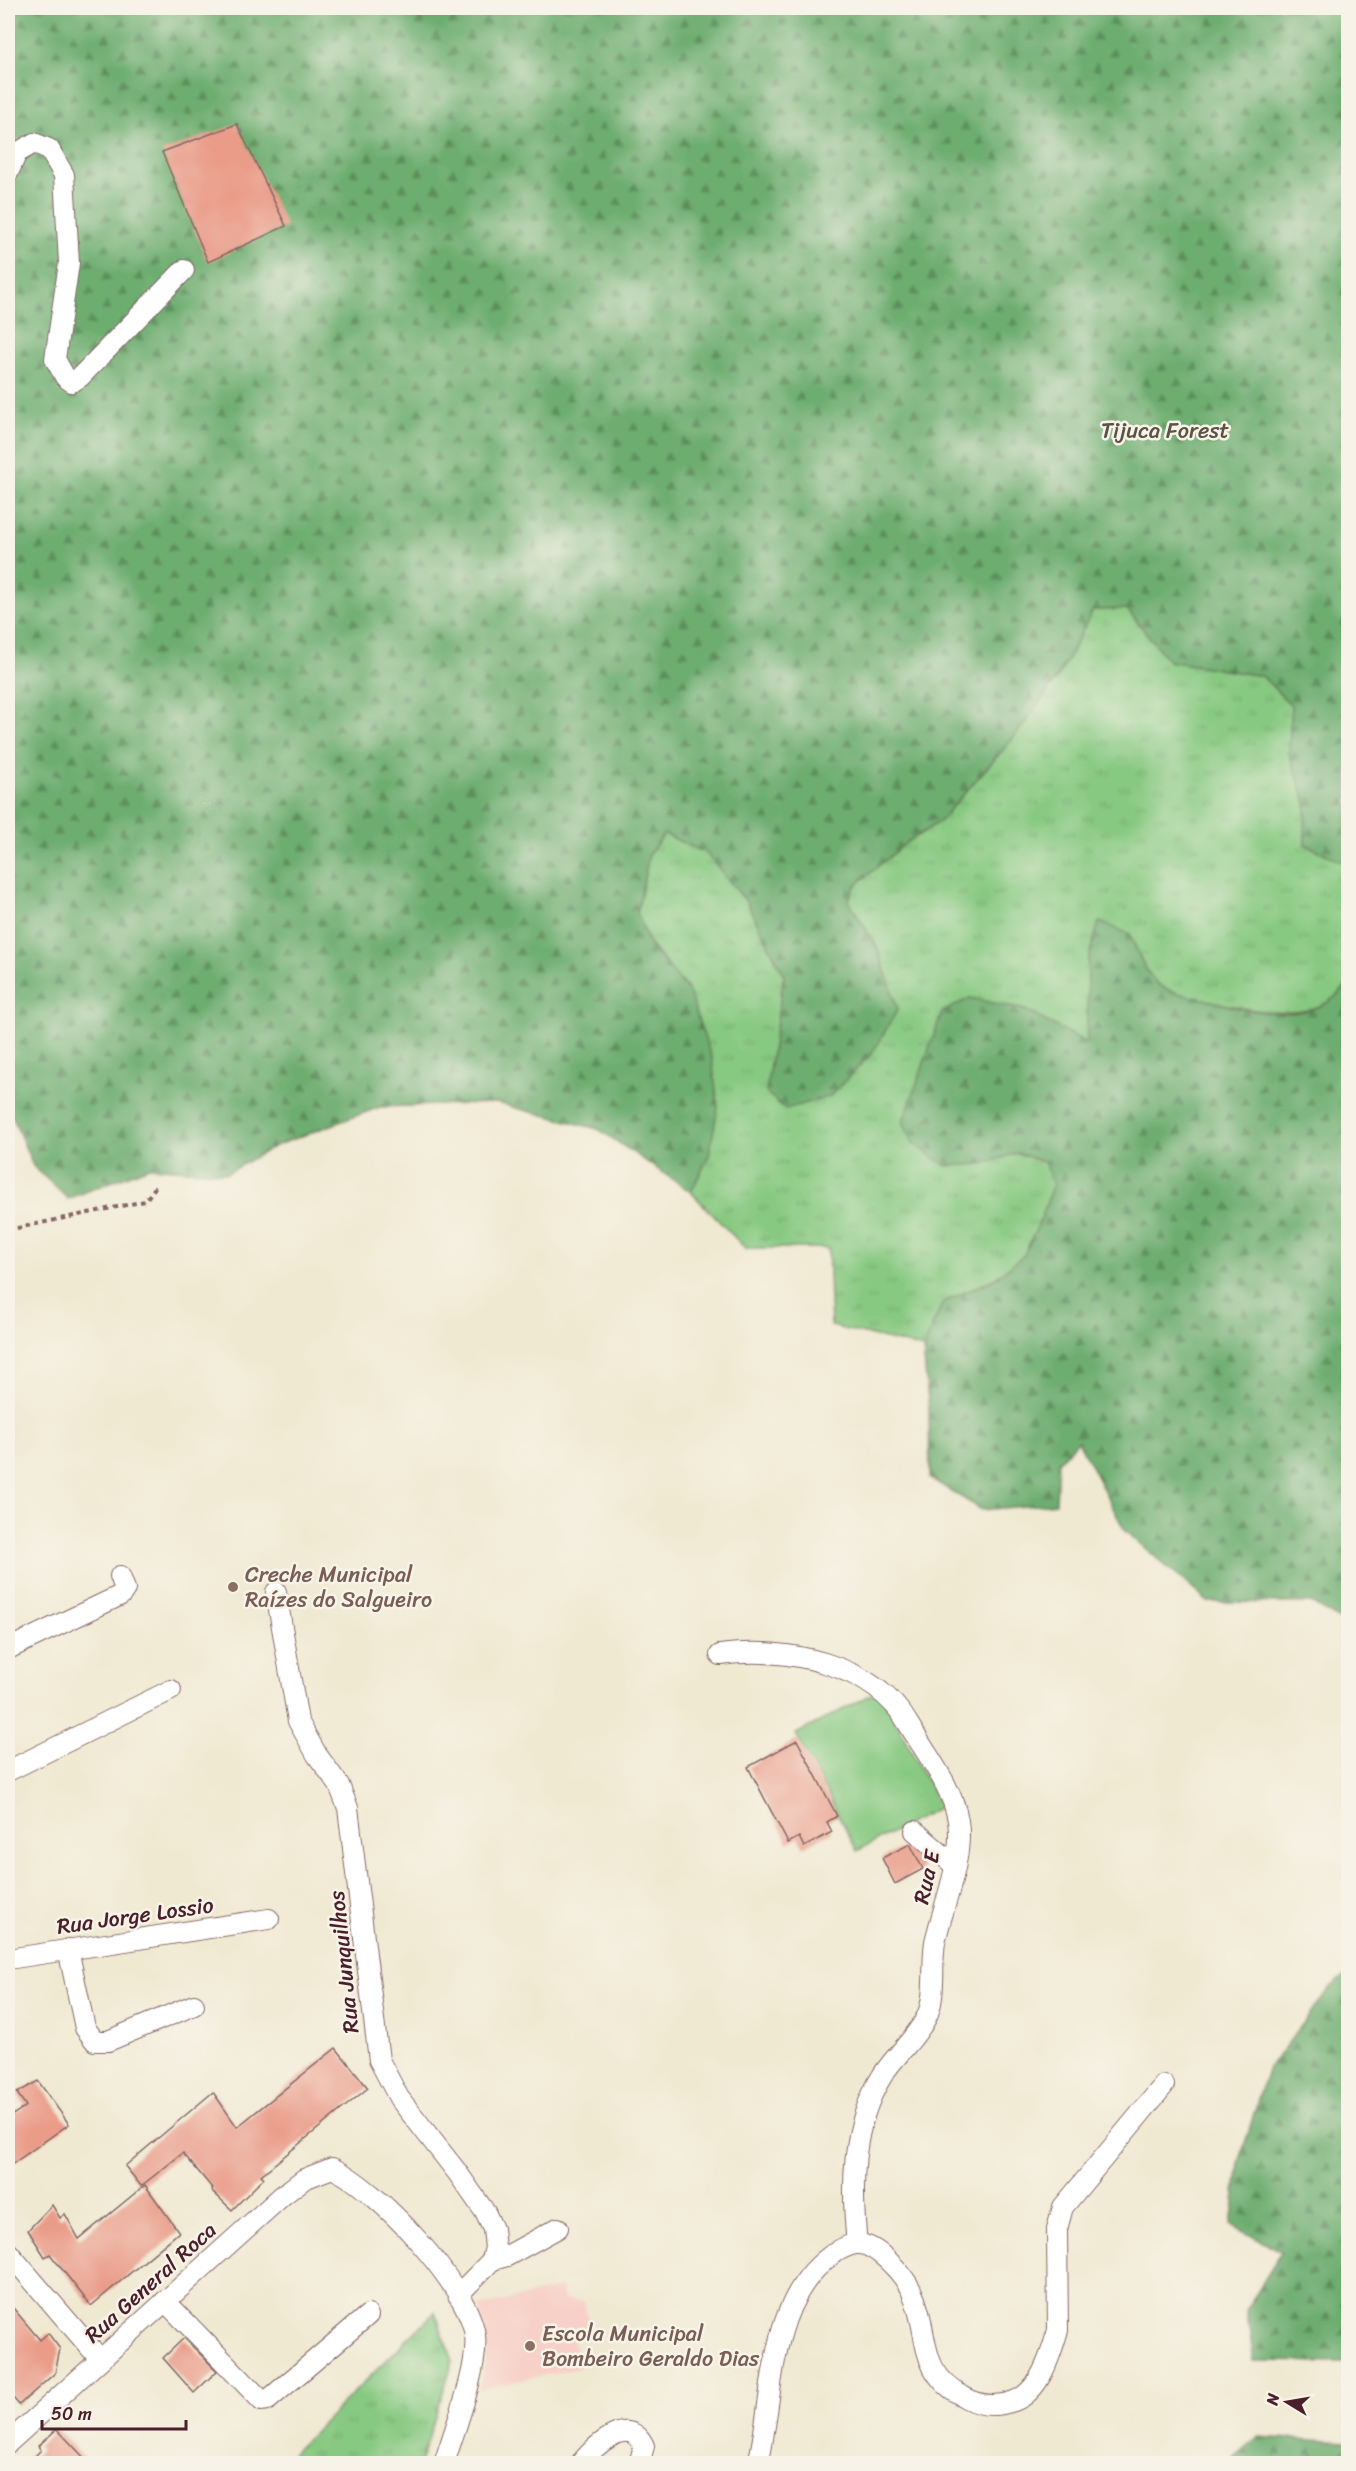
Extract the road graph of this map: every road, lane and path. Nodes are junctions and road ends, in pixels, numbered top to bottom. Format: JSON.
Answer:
{"nodes":[{"id":1,"x":8,"y":173,"type":"edge"},
{"id":2,"x":184,"y":270,"type":"dead end"},
{"id":3,"x":156,"y":1186,"type":"dead end"},
{"id":4,"x":8,"y":1230,"type":"edge"},
{"id":5,"x":120,"y":1576,"type":"dead end"},
{"id":6,"x":276,"y":1592,"type":"dead end"},
{"id":7,"x":8,"y":1649,"type":"edge"},
{"id":8,"x":720,"y":1655,"type":"dead end"},
{"id":9,"x":171,"y":1690,"type":"dead end"},
{"id":10,"x":8,"y":1771,"type":"edge"},
{"id":11,"x":915,"y":1831,"type":"dead end"},
{"id":12,"x":954,"y":1865,"type":"junction"},
{"id":13,"x":269,"y":1919,"type":"dead end"},
{"id":14,"x":68,"y":1949,"type":"junction"},
{"id":15,"x":8,"y":1959,"type":"edge"},
{"id":16,"x":194,"y":2005,"type":"dead end"},
{"id":17,"x":1164,"y":2085,"type":"dead end"},
{"id":18,"x":558,"y":2228,"type":"dead end"},
{"id":19,"x":857,"y":2244,"type":"junction"},
{"id":20,"x":8,"y":2252,"type":"edge"},
{"id":21,"x":492,"y":2260,"type":"junction"},
{"id":22,"x":458,"y":2295,"type":"junction"},
{"id":23,"x":165,"y":2301,"type":"junction"},
{"id":24,"x":368,"y":2315,"type":"dead end"},
{"id":25,"x":100,"y":2359,"type":"junction"},
{"id":26,"x":8,"y":2443,"type":"edge"},
{"id":27,"x":444,"y":2463,"type":"edge"},
{"id":28,"x":580,"y":2463,"type":"edge"},
{"id":29,"x":639,"y":2463,"type":"edge"},
{"id":30,"x":758,"y":2463,"type":"edge"}],
"edges":[{"from":1,"to":2,"type":"street"},
{"from":3,"to":4,"type":"path"},
{"from":5,"to":7,"type":"street"},
{"from":6,"to":21,"type":"street","name":"Rua Junquilhos"},
{"from":8,"to":12,"type":"street","name":"Rua E"},
{"from":9,"to":10,"type":"street"},
{"from":11,"to":12,"type":"street"},
{"from":12,"to":19,"type":"street","name":"Rua E"},
{"from":13,"to":14,"type":"street","name":"Rua Jorge Lossio"},
{"from":14,"to":15,"type":"street","name":"Rua Jorge Lossio"},
{"from":14,"to":16,"type":"street"},
{"from":17,"to":19,"type":"street"},
{"from":18,"to":21,"type":"street"},
{"from":19,"to":30,"type":"street"},
{"from":20,"to":25,"type":"street"},
{"from":21,"to":22,"type":"street"},
{"from":22,"to":23,"type":"street","name":"Rua General Roca"},
{"from":22,"to":27,"type":"street"},
{"from":23,"to":24,"type":"street"},
{"from":23,"to":25,"type":"street","name":"Rua General Roca"},
{"from":25,"to":26,"type":"street","name":"Rua General Roca"},
{"from":28,"to":29,"type":"street"}]}
